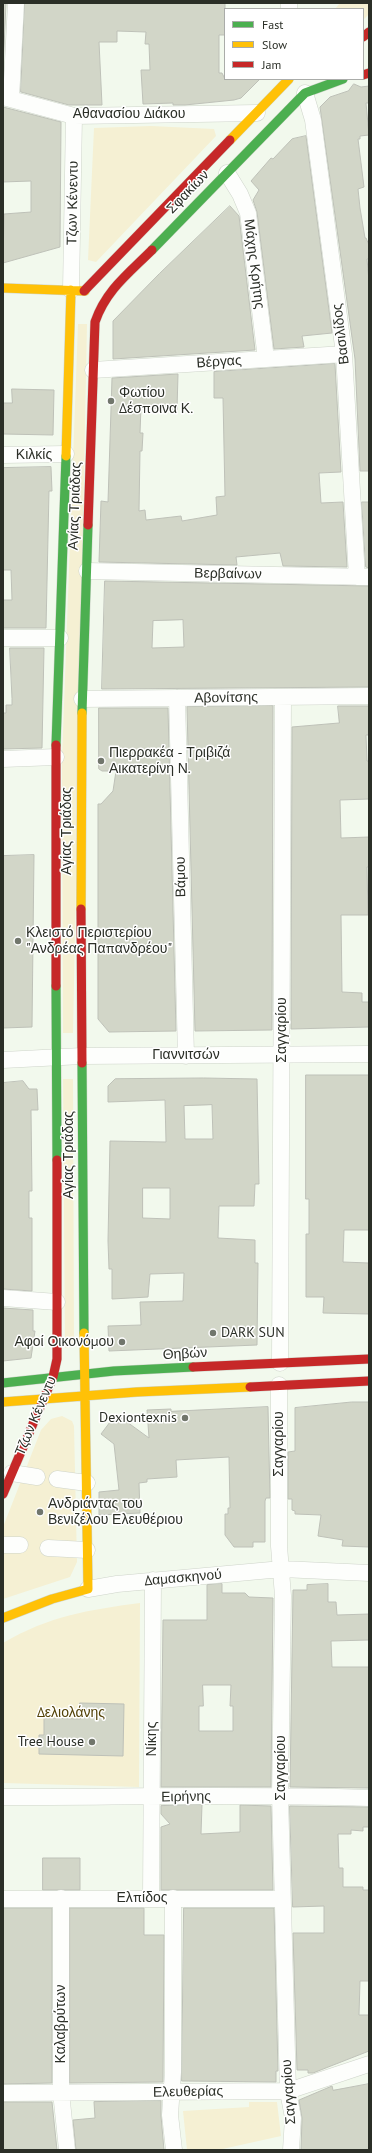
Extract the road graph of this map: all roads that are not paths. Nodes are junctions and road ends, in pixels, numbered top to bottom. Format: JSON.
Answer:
{"nodes":[{"id":1,"x":16,"y":3,"type":"edge"},
{"id":2,"x":288,"y":80,"type":"edge"},
{"id":3,"x":339,"y":80,"type":"edge"},
{"id":4,"x":303,"y":89,"type":"junction"},
{"id":5,"x":7,"y":98,"type":"edge"},
{"id":6,"x":257,"y":113,"type":"junction"},
{"id":7,"x":74,"y":116,"type":"junction"},
{"id":8,"x":227,"y":173,"type":"junction"},
{"id":9,"x":3,"y":288,"type":"edge"},
{"id":10,"x":77,"y":290,"type":"junction"},
{"id":11,"x":110,"y":292,"type":"junction"},
{"id":12,"x":344,"y":354,"type":"junction"},
{"id":13,"x":266,"y":359,"type":"junction"},
{"id":14,"x":93,"y":370,"type":"junction"},
{"id":15,"x":66,"y":454,"type":"junction"},
{"id":16,"x":3,"y":455,"type":"edge"},
{"id":17,"x":87,"y":571,"type":"junction"},
{"id":18,"x":363,"y":577,"type":"edge"},
{"id":19,"x":3,"y":638,"type":"edge"},
{"id":20,"x":60,"y":638,"type":"junction"},
{"id":21,"x":369,"y":696,"type":"edge"},
{"id":22,"x":283,"y":697,"type":"junction"},
{"id":23,"x":176,"y":698,"type":"junction"},
{"id":24,"x":82,"y":700,"type":"junction"},
{"id":25,"x":56,"y":757,"type":"junction"},
{"id":26,"x":3,"y":759,"type":"edge"},
{"id":27,"x":369,"y":1054,"type":"edge"},
{"id":28,"x":282,"y":1055,"type":"junction"},
{"id":29,"x":82,"y":1056,"type":"junction"},
{"id":30,"x":186,"y":1056,"type":"junction"},
{"id":31,"x":57,"y":1057,"type":"junction"},
{"id":32,"x":3,"y":1060,"type":"edge"},
{"id":33,"x":3,"y":1298,"type":"edge"},
{"id":34,"x":57,"y":1302,"type":"junction"},
{"id":35,"x":57,"y":1359,"type":"joint"},
{"id":36,"x":369,"y":1359,"type":"edge"},
{"id":37,"x":280,"y":1363,"type":"junction"},
{"id":38,"x":84,"y":1374,"type":"junction"},
{"id":39,"x":53,"y":1377,"type":"junction"},
{"id":40,"x":369,"y":1381,"type":"edge"},
{"id":41,"x":3,"y":1383,"type":"edge"},
{"id":42,"x":279,"y":1385,"type":"junction"},
{"id":43,"x":85,"y":1395,"type":"junction"},
{"id":44,"x":43,"y":1399,"type":"junction"},
{"id":45,"x":3,"y":1402,"type":"edge"},
{"id":46,"x":12,"y":1473,"type":"junction"},
{"id":47,"x":37,"y":1477,"type":"dead end"},
{"id":48,"x":57,"y":1479,"type":"dead end"},
{"id":49,"x":87,"y":1483,"type":"junction"},
{"id":50,"x":3,"y":1494,"type":"edge"},
{"id":51,"x":3,"y":1545,"type":"edge"},
{"id":52,"x":20,"y":1545,"type":"dead end"},
{"id":53,"x":48,"y":1548,"type":"dead end"},
{"id":54,"x":87,"y":1550,"type":"junction"},
{"id":55,"x":282,"y":1569,"type":"junction"},
{"id":56,"x":369,"y":1573,"type":"edge"},
{"id":57,"x":153,"y":1580,"type":"junction"},
{"id":58,"x":88,"y":1589,"type":"junction"},
{"id":59,"x":3,"y":1618,"type":"edge"},
{"id":60,"x":280,"y":1795,"type":"junction"},
{"id":61,"x":3,"y":1797,"type":"edge"},
{"id":62,"x":152,"y":1798,"type":"junction"},
{"id":63,"x":369,"y":1798,"type":"edge"},
{"id":64,"x":61,"y":1898,"type":"junction"},
{"id":65,"x":151,"y":1898,"type":"junction"},
{"id":66,"x":173,"y":1898,"type":"junction"},
{"id":67,"x":3,"y":1899,"type":"edge"},
{"id":68,"x":282,"y":1899,"type":"junction"},
{"id":69,"x":369,"y":2064,"type":"edge"},
{"id":70,"x":288,"y":2091,"type":"junction"},
{"id":71,"x":61,"y":2092,"type":"junction"},
{"id":72,"x":3,"y":2093,"type":"edge"},
{"id":73,"x":172,"y":2093,"type":"junction"},
{"id":74,"x":67,"y":2150,"type":"edge"},
{"id":75,"x":174,"y":2150,"type":"edge"},
{"id":76,"x":291,"y":2150,"type":"edge"}],
"edges":[{"from":1,"to":5,"type":"street"},
{"from":2,"to":6,"type":"street","name":"Σφακίων"},
{"from":3,"to":4,"type":"street"},
{"from":4,"to":8,"type":"street","name":"Σφακίων"},
{"from":4,"to":12,"type":"street","name":"Βασιλίδος"},
{"from":5,"to":7,"type":"street","name":"Αθανασίου Διάκου"},
{"from":6,"to":7,"type":"street","name":"Αθανασίου Διάκου"},
{"from":6,"to":10,"type":"street","name":"Σφακίων"},
{"from":7,"to":10,"type":"street","name":"Τζων Κένεντυ"},
{"from":8,"to":11,"type":"street","name":"Σφακίων"},
{"from":8,"to":13,"type":"street","name":"Μάχης Κρήτης"},
{"from":9,"to":10,"type":"street"},
{"from":10,"to":11,"type":"street"},
{"from":10,"to":15,"type":"street","name":"Αγίας Τριάδας"},
{"from":11,"to":14,"type":"street","name":"Αγίας Τριάδας"},
{"from":12,"to":13,"type":"street","name":"Βέργας"},
{"from":12,"to":18,"type":"street","name":"Βασιλίδος"},
{"from":13,"to":14,"type":"street","name":"Βέργας"},
{"from":14,"to":17,"type":"street","name":"Αγίας Τριάδας"},
{"from":15,"to":16,"type":"street","name":"Κιλκίς"},
{"from":15,"to":20,"type":"street","name":"Αγίας Τριάδας"},
{"from":17,"to":18,"type":"street","name":"Βερβαίνων"},
{"from":17,"to":24,"type":"street","name":"Αγίας Τριάδας"},
{"from":19,"to":20,"type":"street"},
{"from":20,"to":25,"type":"street","name":"Αγίας Τριάδας"},
{"from":21,"to":22,"type":"street","name":"Αβονίτσης"},
{"from":22,"to":23,"type":"street","name":"Αβονίτσης"},
{"from":22,"to":28,"type":"street","name":"Σαγγαρίου"},
{"from":23,"to":24,"type":"street","name":"Αβονίτσης"},
{"from":23,"to":30,"type":"street","name":"Βάμου"},
{"from":24,"to":29,"type":"street","name":"Αγίας Τριάδας"},
{"from":25,"to":26,"type":"street"},
{"from":25,"to":31,"type":"street","name":"Αγίας Τριάδας"},
{"from":27,"to":28,"type":"street","name":"Γιαννιτσών"},
{"from":28,"to":30,"type":"street","name":"Γιαννιτσών"},
{"from":28,"to":37,"type":"street","name":"Σαγγαρίου"},
{"from":29,"to":30,"type":"street","name":"Γιαννιτσών"},
{"from":29,"to":31,"type":"street","name":"Γιαννιτσών"},
{"from":29,"to":38,"type":"street","name":"Αγίας Τριάδας"},
{"from":31,"to":32,"type":"street","name":"Γιαννιτσών"},
{"from":31,"to":34,"type":"street","name":"Αγίας Τριάδας"},
{"from":33,"to":34,"type":"street"},
{"from":34,"to":35,"type":"street","name":"Αγίας Τριάδας"},
{"from":35,"to":39,"type":"street","name":"Τζων Κένεντυ"},
{"from":36,"to":37,"type":"street","name":"Θηβών"},
{"from":37,"to":38,"type":"street","name":"Θηβών"},
{"from":38,"to":39,"type":"street","name":"Θηβών"},
{"from":38,"to":43,"type":"street"},
{"from":39,"to":41,"type":"street","name":"Θηβών"},
{"from":39,"to":44,"type":"street","name":"Τζων Κένεντυ"},
{"from":40,"to":42,"type":"street"},
{"from":42,"to":43,"type":"street"},
{"from":42,"to":55,"type":"street","name":"Σαγγαρίου"},
{"from":43,"to":44,"type":"street"},
{"from":43,"to":49,"type":"street"},
{"from":44,"to":45,"type":"street"},
{"from":44,"to":46,"type":"street","name":"Τζων Κένεντυ"},
{"from":46,"to":47,"type":"street"},
{"from":46,"to":50,"type":"street","name":"Τζων Κένεντυ"},
{"from":48,"to":49,"type":"street"},
{"from":49,"to":54,"type":"street"},
{"from":51,"to":52,"type":"street"},
{"from":53,"to":54,"type":"street"},
{"from":54,"to":58,"type":"street"},
{"from":55,"to":56,"type":"street","name":"Δαμασκηνού"},
{"from":55,"to":57,"type":"street","name":"Δαμασκηνού"},
{"from":55,"to":60,"type":"street","name":"Σαγγαρίου"},
{"from":57,"to":58,"type":"street","name":"Δαμασκηνού"},
{"from":57,"to":62,"type":"street","name":"Νίκης"},
{"from":58,"to":59,"type":"street","name":"Δαμασκηνού"},
{"from":60,"to":62,"type":"street","name":"Ειρήνης"},
{"from":60,"to":63,"type":"street","name":"Ειρήνης"},
{"from":60,"to":68,"type":"street","name":"Σαγγαρίου"},
{"from":61,"to":62,"type":"street","name":"Ειρήνης"},
{"from":62,"to":65,"type":"street","name":"Νίκης"},
{"from":64,"to":65,"type":"street","name":"Ελπίδος"},
{"from":64,"to":67,"type":"street","name":"Ελπίδος"},
{"from":64,"to":71,"type":"street","name":"Καλαβρύτων"},
{"from":65,"to":66,"type":"street","name":"Ελπίδος"},
{"from":66,"to":68,"type":"street","name":"Ελπίδος"},
{"from":66,"to":73,"type":"street"},
{"from":68,"to":70,"type":"street","name":"Σαγγαρίου"},
{"from":69,"to":70,"type":"street","name":"Ελευθερίας"},
{"from":70,"to":73,"type":"street","name":"Ελευθερίας"},
{"from":70,"to":76,"type":"street","name":"Σαγγαρίου"},
{"from":71,"to":72,"type":"street","name":"Ελευθερίας"},
{"from":71,"to":73,"type":"street","name":"Ελευθερίας"},
{"from":71,"to":74,"type":"street","name":"Καλαβρύτων"},
{"from":73,"to":75,"type":"street"}]}
